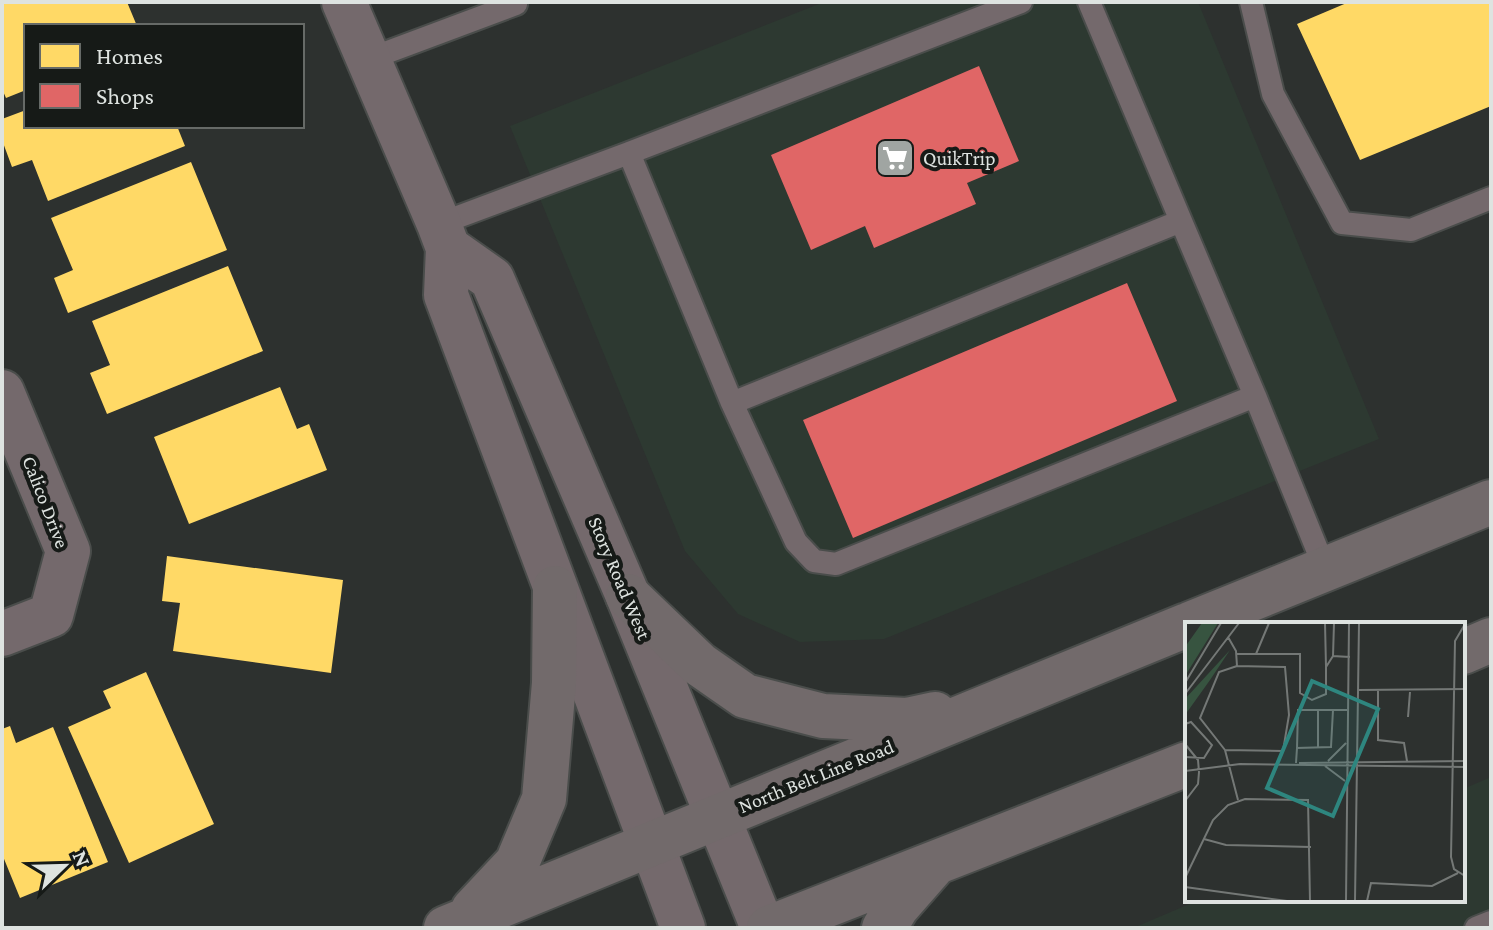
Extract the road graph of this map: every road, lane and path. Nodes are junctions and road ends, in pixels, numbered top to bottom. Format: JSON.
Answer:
{"nodes":[{"id":1,"x":344,"y":2,"type":"edge"},
{"id":2,"x":1021,"y":2,"type":"edge"},
{"id":3,"x":1089,"y":2,"type":"edge"},
{"id":4,"x":1251,"y":2,"type":"edge"},
{"id":5,"x":518,"y":3,"type":"edge"},
{"id":6,"x":369,"y":59,"type":"junction"},
{"id":7,"x":629,"y":153,"type":"junction"},
{"id":8,"x":1491,"y":198,"type":"edge"},
{"id":9,"x":1181,"y":221,"type":"junction"},
{"id":10,"x":443,"y":236,"type":"junction"},
{"id":11,"x":2,"y":392,"type":"edge"},
{"id":12,"x":1255,"y":396,"type":"junction"},
{"id":13,"x":732,"y":403,"type":"junction"},
{"id":14,"x":1491,"y":502,"type":"edge"},
{"id":15,"x":1325,"y":569,"type":"junction"},
{"id":16,"x":555,"y":588,"type":"junction"},
{"id":17,"x":628,"y":596,"type":"junction"},
{"id":18,"x":1195,"y":622,"type":"edge"},
{"id":19,"x":1185,"y":626,"type":"edge"},
{"id":20,"x":2,"y":634,"type":"edge"},
{"id":21,"x":1491,"y":640,"type":"edge"},
{"id":22,"x":1465,"y":651,"type":"edge"},
{"id":23,"x":1008,"y":698,"type":"junction"},
{"id":24,"x":1185,"y":765,"type":"edge"},
{"id":25,"x":718,"y":816,"type":"junction"},
{"id":26,"x":651,"y":844,"type":"junction"},
{"id":27,"x":936,"y":864,"type":"junction"},
{"id":28,"x":1491,"y":922,"type":"edge"},
{"id":29,"x":454,"y":925,"type":"edge"},
{"id":30,"x":683,"y":928,"type":"edge"},
{"id":31,"x":766,"y":928,"type":"edge"},
{"id":32,"x":884,"y":928,"type":"edge"},
{"id":33,"x":1476,"y":928,"type":"edge"}],
"edges":[{"from":1,"to":6,"type":"street"},
{"from":2,"to":7,"type":"lane"},
{"from":3,"to":9,"type":"lane"},
{"from":4,"to":8,"type":"lane"},
{"from":5,"to":6,"type":"lane"},
{"from":6,"to":10,"type":"street"},
{"from":7,"to":10,"type":"lane"},
{"from":7,"to":13,"type":"lane"},
{"from":9,"to":12,"type":"lane"},
{"from":9,"to":13,"type":"lane"},
{"from":10,"to":16,"type":"street"},
{"from":10,"to":17,"type":"street","name":"Story Road West"},
{"from":11,"to":20,"type":"street","name":"Calico Drive"},
{"from":12,"to":13,"type":"lane"},
{"from":12,"to":15,"type":"lane"},
{"from":14,"to":15,"type":"main road","name":"North Belt Line Road"},
{"from":15,"to":18,"type":"main road","name":"North Belt Line Road"},
{"from":16,"to":26,"type":"street"},
{"from":16,"to":29,"type":"main road"},
{"from":17,"to":23,"type":"main road"},
{"from":17,"to":25,"type":"street","name":"Story Road West"},
{"from":19,"to":23,"type":"main road","name":"North Belt Line Road"},
{"from":21,"to":22,"type":"main road"},
{"from":23,"to":25,"type":"main road","name":"North Belt Line Road"},
{"from":24,"to":27,"type":"main road"},
{"from":25,"to":26,"type":"main road","name":"North Belt Line Road"},
{"from":25,"to":31,"type":"street","name":"Story Road West"},
{"from":26,"to":29,"type":"main road","name":"North Belt Line Road"},
{"from":26,"to":30,"type":"street"},
{"from":27,"to":31,"type":"main road"},
{"from":27,"to":32,"type":"main road"},
{"from":28,"to":33,"type":"lane"}]}
